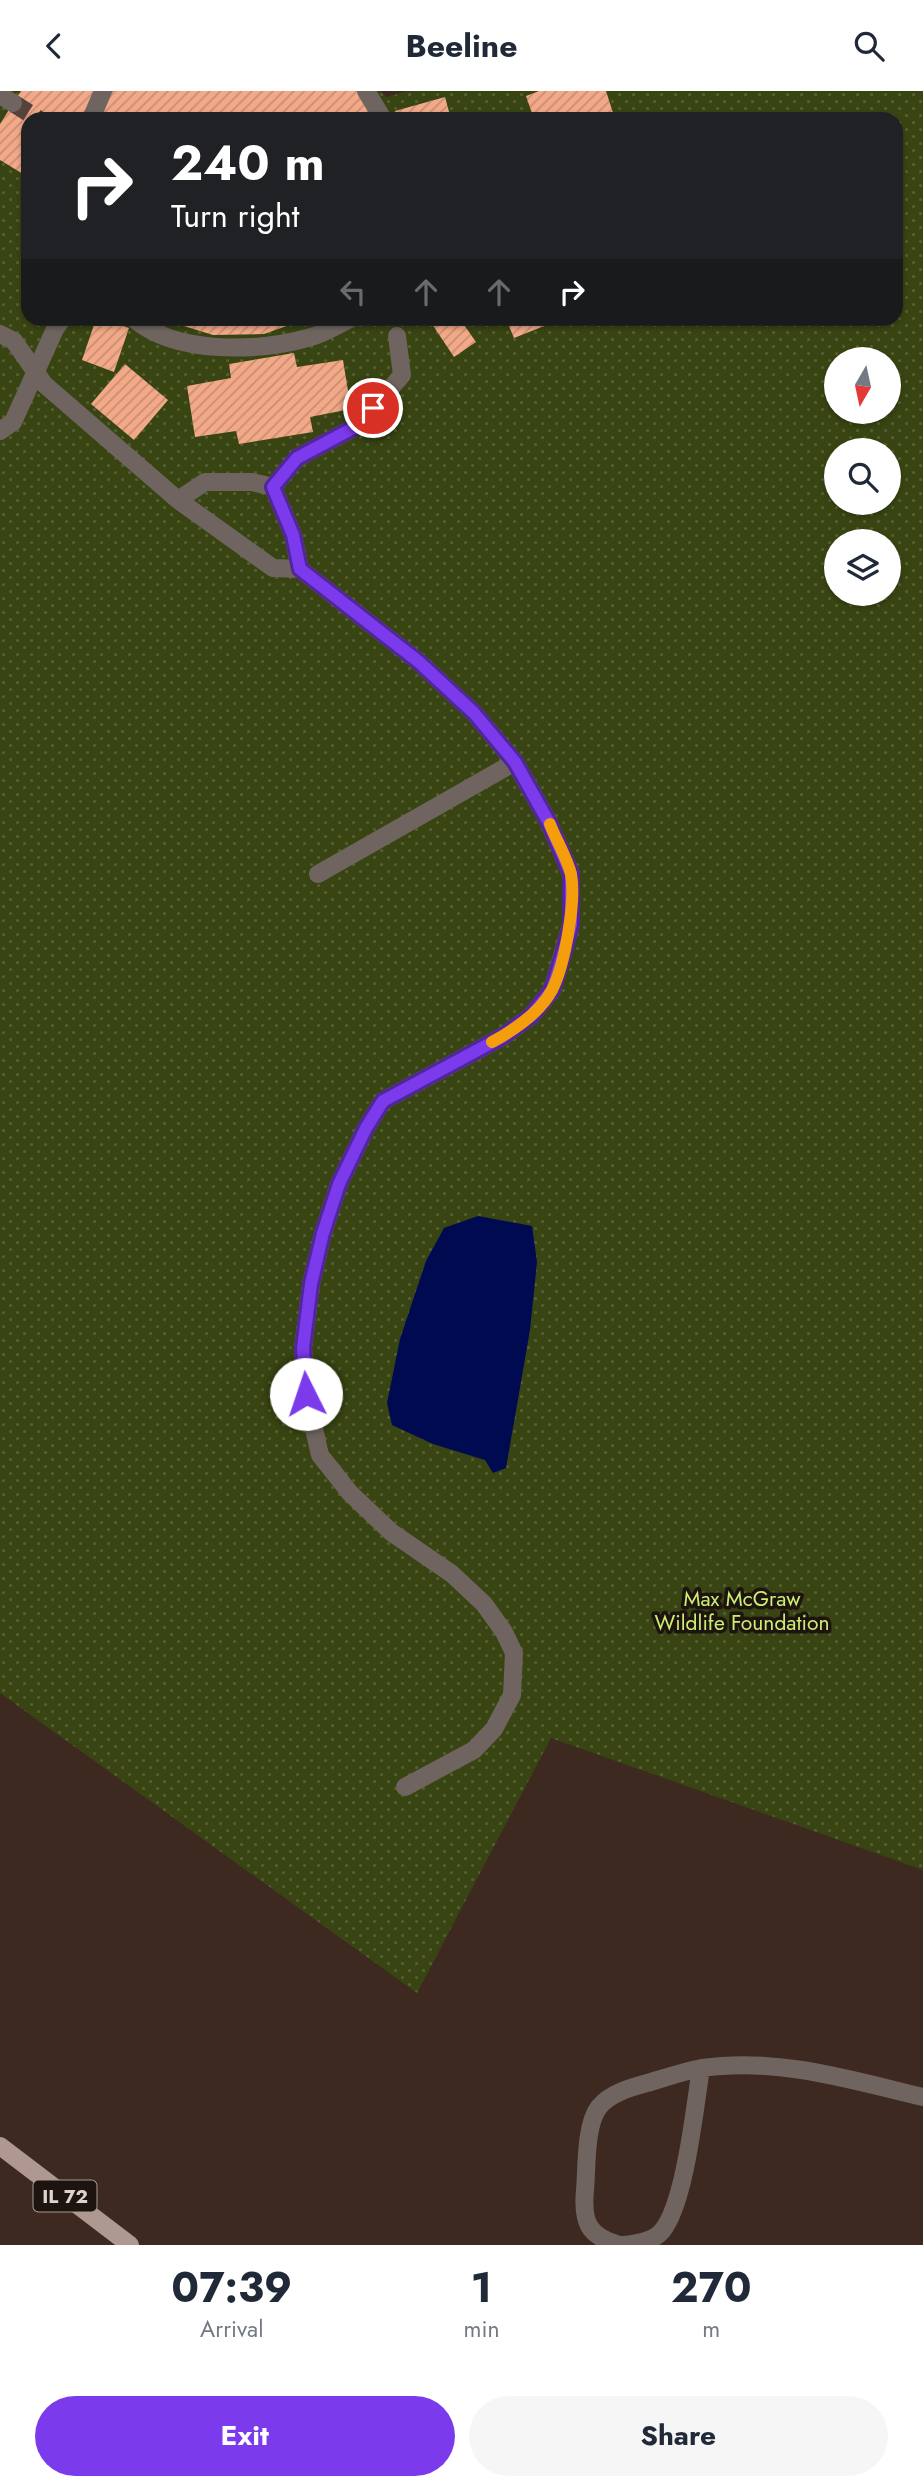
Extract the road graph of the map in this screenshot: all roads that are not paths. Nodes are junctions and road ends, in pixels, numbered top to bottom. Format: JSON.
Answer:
{"nodes":[{"id":1,"x":103,"y":91,"type":"edge"},
{"id":2,"x":366,"y":91,"type":"edge"},
{"id":3,"x":94,"y":112,"type":"edge"},
{"id":4,"x":379,"y":112,"type":"edge"},
{"id":5,"x":57,"y":326,"type":"edge"},
{"id":6,"x":143,"y":326,"type":"edge"},
{"id":7,"x":335,"y":326,"type":"edge"},
{"id":8,"x":0,"y":334,"type":"edge"},
{"id":9,"x":397,"y":336,"type":"dead end"},
{"id":10,"x":35,"y":371,"type":"junction"},
{"id":11,"x":0,"y":431,"type":"edge"},
{"id":12,"x":273,"y":487,"type":"junction"},
{"id":13,"x":178,"y":500,"type":"junction"},
{"id":14,"x":300,"y":569,"type":"junction"},
{"id":15,"x":515,"y":762,"type":"junction"},
{"id":16,"x":318,"y":874,"type":"dead end"},
{"id":17,"x":405,"y":1787,"type":"dead end"},
{"id":18,"x":701,"y":2068,"type":"junction"},
{"id":19,"x":923,"y":2097,"type":"edge"},
{"id":20,"x":0,"y":2146,"type":"edge"},
{"id":21,"x":130,"y":2245,"type":"edge"},
{"id":22,"x":621,"y":2245,"type":"edge"}],
"edges":[{"from":1,"to":3,"type":"street"},
{"from":2,"to":4,"type":"street"},
{"from":5,"to":10,"type":"street"},
{"from":6,"to":7,"type":"street"},
{"from":8,"to":10,"type":"street"},
{"from":9,"to":12,"type":"street"},
{"from":10,"to":11,"type":"street"},
{"from":10,"to":13,"type":"street"},
{"from":12,"to":13,"type":"street"},
{"from":12,"to":14,"type":"street"},
{"from":13,"to":14,"type":"street"},
{"from":14,"to":15,"type":"street"},
{"from":15,"to":16,"type":"street"},
{"from":15,"to":17,"type":"street"},
{"from":18,"to":19,"type":"street"},
{"from":18,"to":22,"type":"street"},
{"from":18,"to":22,"type":"street"},
{"from":20,"to":21,"type":"main road","number":"IL 72"}]}
